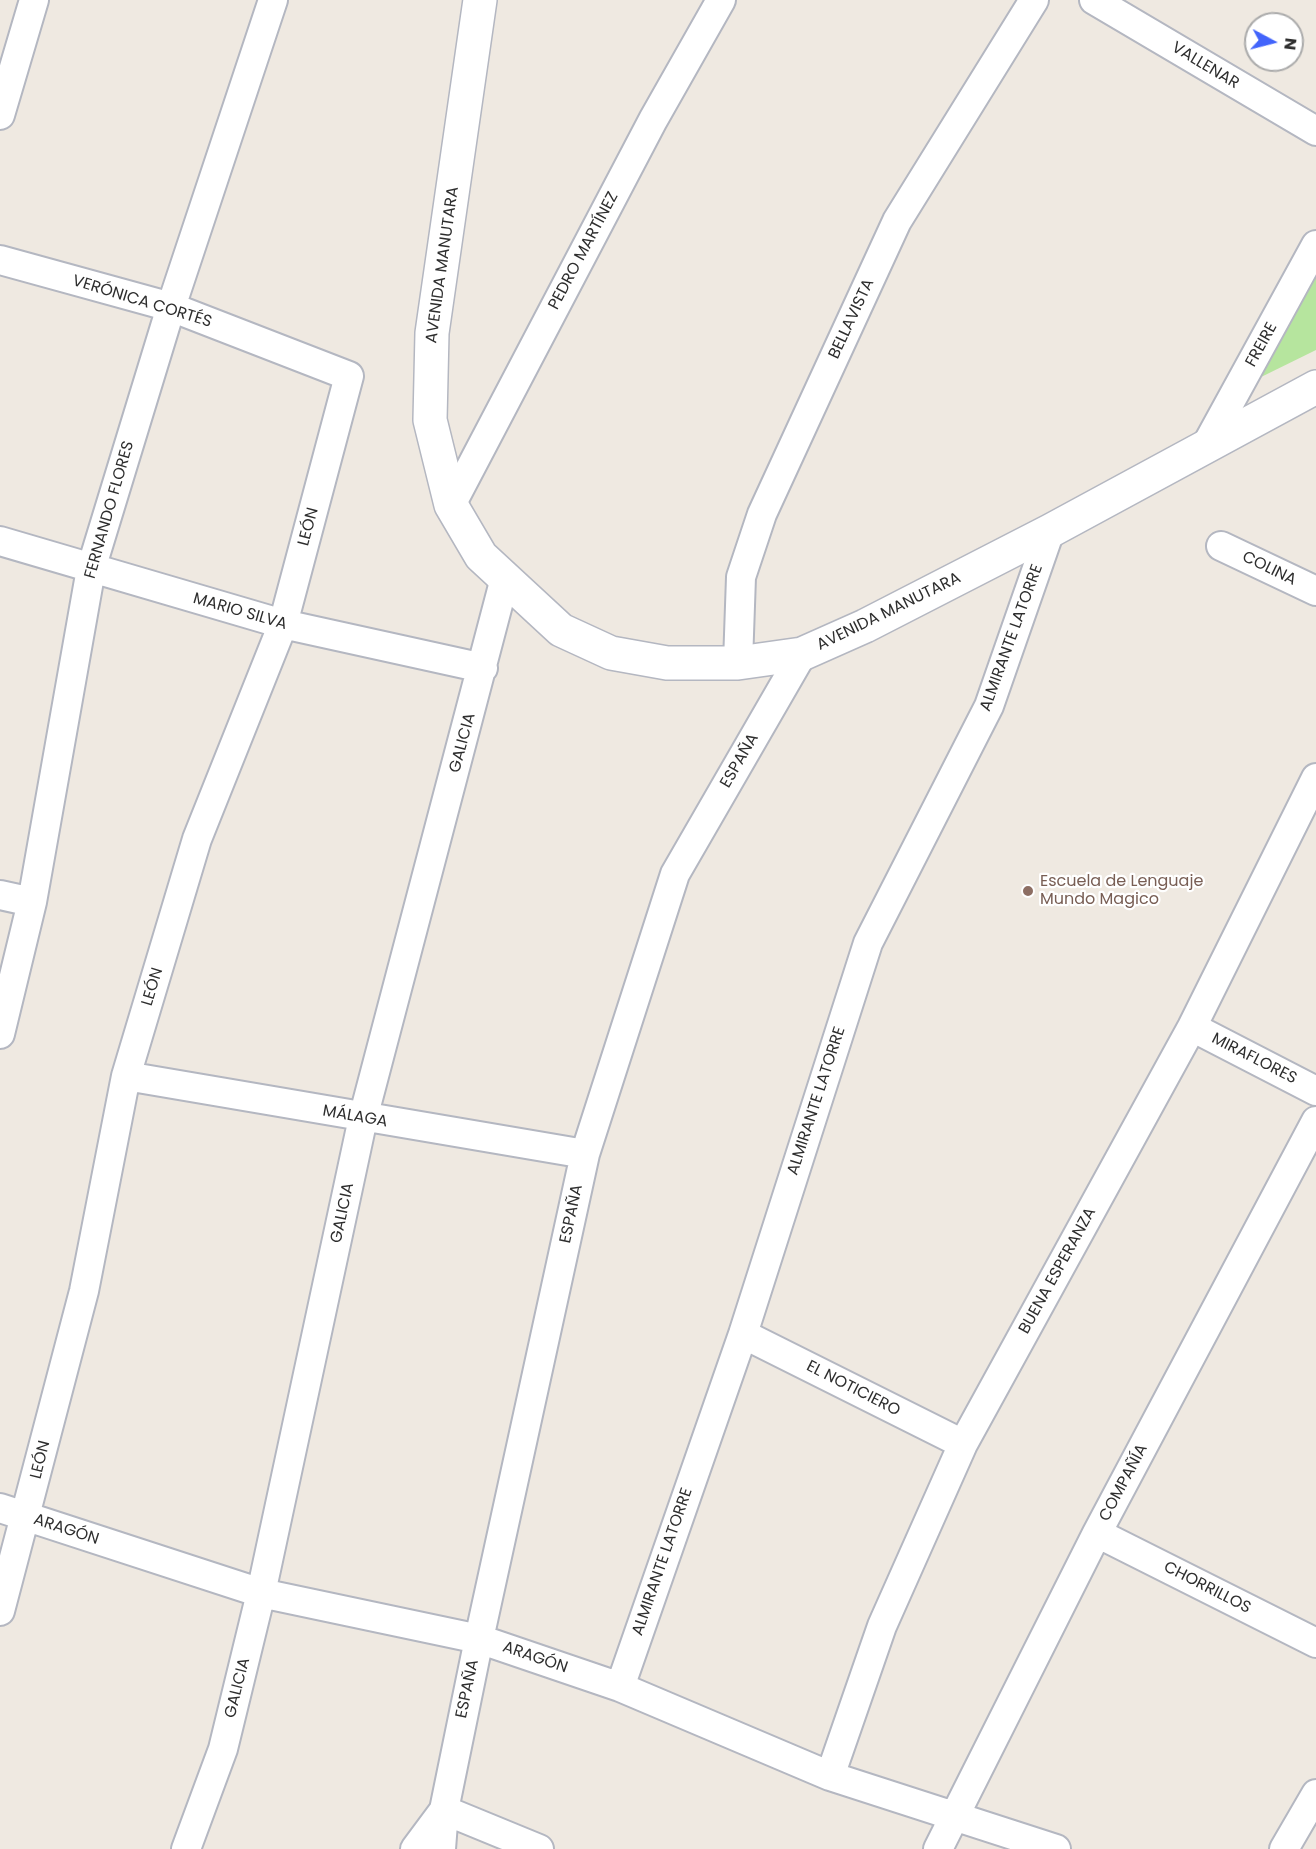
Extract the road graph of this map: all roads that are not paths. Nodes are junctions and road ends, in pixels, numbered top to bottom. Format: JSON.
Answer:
{"nodes":[{"id":1,"x":34,"y":0,"type":"edge"},
{"id":2,"x":273,"y":0,"type":"edge"},
{"id":3,"x":480,"y":0,"type":"edge"},
{"id":4,"x":721,"y":0,"type":"edge"},
{"id":5,"x":1034,"y":0,"type":"edge"},
{"id":6,"x":1094,"y":0,"type":"edge"},
{"id":7,"x":0,"y":115,"type":"edge"},
{"id":8,"x":1316,"y":131,"type":"edge"},
{"id":9,"x":1316,"y":245,"type":"edge"},
{"id":10,"x":0,"y":260,"type":"edge"},
{"id":11,"x":171,"y":307,"type":"junction"},
{"id":12,"x":349,"y":376,"type":"joint"},
{"id":13,"x":1316,"y":387,"type":"edge"},
{"id":14,"x":1207,"y":444,"type":"junction"},
{"id":15,"x":451,"y":505,"type":"junction"},
{"id":16,"x":1050,"y":531,"type":"junction"},
{"id":17,"x":0,"y":541,"type":"edge"},
{"id":18,"x":1221,"y":546,"type":"dead end"},
{"id":19,"x":91,"y":569,"type":"junction"},
{"id":20,"x":505,"y":578,"type":"junction"},
{"id":21,"x":1316,"y":591,"type":"edge"},
{"id":22,"x":283,"y":624,"type":"junction"},
{"id":23,"x":802,"y":654,"type":"junction"},
{"id":24,"x":738,"y":663,"type":"junction"},
{"id":25,"x":483,"y":668,"type":"junction"},
{"id":26,"x":1316,"y":778,"type":"edge"},
{"id":27,"x":0,"y":895,"type":"edge"},
{"id":28,"x":32,"y":902,"type":"junction"},
{"id":29,"x":1192,"y":1027,"type":"junction"},
{"id":30,"x":0,"y":1034,"type":"edge"},
{"id":31,"x":126,"y":1076,"type":"junction"},
{"id":32,"x":1316,"y":1091,"type":"edge"},
{"id":33,"x":363,"y":1118,"type":"junction"},
{"id":34,"x":1316,"y":1121,"type":"edge"},
{"id":35,"x":585,"y":1154,"type":"junction"},
{"id":36,"x":743,"y":1334,"type":"junction"},
{"id":37,"x":963,"y":1444,"type":"junction"},
{"id":38,"x":0,"y":1508,"type":"edge"},
{"id":39,"x":27,"y":1517,"type":"junction"},
{"id":40,"x":1097,"y":1533,"type":"junction"},
{"id":41,"x":261,"y":1593,"type":"junction"},
{"id":42,"x":0,"y":1611,"type":"edge"},
{"id":43,"x":479,"y":1639,"type":"junction"},
{"id":44,"x":1316,"y":1643,"type":"edge"},
{"id":45,"x":620,"y":1687,"type":"junction"},
{"id":46,"x":830,"y":1776,"type":"junction"},
{"id":47,"x":1316,"y":1794,"type":"edge"},
{"id":48,"x":444,"y":1810,"type":"junction"},
{"id":49,"x":953,"y":1816,"type":"junction"},
{"id":50,"x":186,"y":1849,"type":"edge"},
{"id":51,"x":415,"y":1849,"type":"edge"},
{"id":52,"x":441,"y":1849,"type":"edge"},
{"id":53,"x":539,"y":1849,"type":"edge"},
{"id":54,"x":938,"y":1849,"type":"edge"},
{"id":55,"x":1056,"y":1849,"type":"edge"},
{"id":56,"x":1284,"y":1849,"type":"edge"}],
"edges":[{"from":1,"to":7,"type":"street"},
{"from":2,"to":11,"type":"street","name":"FERNANDO FLORES"},
{"from":3,"to":15,"type":"main road","name":"AVENIDA MANUTARA"},
{"from":4,"to":15,"type":"street","name":"PEDRO MARTÍNEZ"},
{"from":5,"to":24,"type":"street","name":"BELLAVISTA"},
{"from":6,"to":8,"type":"street","name":"VALLENAR"},
{"from":9,"to":14,"type":"street","name":"FREIRE"},
{"from":10,"to":11,"type":"street","name":"VERÓNICA CORTÉS"},
{"from":11,"to":12,"type":"street","name":"VERÓNICA CORTÉS"},
{"from":11,"to":19,"type":"street","name":"FERNANDO FLORES"},
{"from":12,"to":22,"type":"street","name":"LEÓN"},
{"from":13,"to":14,"type":"main road","name":"AVENIDA MANUTARA"},
{"from":14,"to":16,"type":"main road","name":"AVENIDA MANUTARA"},
{"from":15,"to":20,"type":"main road","name":"AVENIDA MANUTARA"},
{"from":16,"to":23,"type":"main road","name":"AVENIDA MANUTARA"},
{"from":16,"to":36,"type":"street","name":"ALMIRANTE LATORRE"},
{"from":17,"to":19,"type":"street","name":"MARIO SILVA"},
{"from":18,"to":21,"type":"street","name":"COLINA"},
{"from":19,"to":22,"type":"street","name":"MARIO SILVA"},
{"from":19,"to":28,"type":"street","name":"FERNANDO FLORES"},
{"from":20,"to":24,"type":"main road","name":"AVENIDA MANUTARA"},
{"from":20,"to":25,"type":"street","name":"GALICIA"},
{"from":22,"to":25,"type":"street","name":"MARIO SILVA"},
{"from":22,"to":31,"type":"street","name":"LEÓN"},
{"from":23,"to":24,"type":"main road","name":"AVENIDA MANUTARA"},
{"from":23,"to":35,"type":"street","name":"ESPAÑA"},
{"from":25,"to":33,"type":"street","name":"GALICIA"},
{"from":26,"to":29,"type":"street","name":"BUENA ESPERANZA"},
{"from":27,"to":28,"type":"street"},
{"from":28,"to":30,"type":"street","name":"FERNANDO FLORES"},
{"from":29,"to":32,"type":"street","name":"MIRAFLORES"},
{"from":29,"to":37,"type":"street","name":"BUENA ESPERANZA"},
{"from":31,"to":33,"type":"street","name":"MÁLAGA"},
{"from":31,"to":39,"type":"street","name":"LEÓN"},
{"from":33,"to":35,"type":"street","name":"MÁLAGA"},
{"from":33,"to":41,"type":"street","name":"GALICIA"},
{"from":34,"to":40,"type":"street","name":"COMPAÑÍA"},
{"from":35,"to":43,"type":"street","name":"ESPAÑA"},
{"from":36,"to":37,"type":"street","name":"EL NOTICIERO"},
{"from":36,"to":45,"type":"street","name":"ALMIRANTE LATORRE"},
{"from":37,"to":46,"type":"street","name":"BUENA ESPERANZA"},
{"from":38,"to":39,"type":"street","name":"ARAGÓN"},
{"from":39,"to":41,"type":"street","name":"ARAGÓN"},
{"from":39,"to":42,"type":"street","name":"LEÓN"},
{"from":40,"to":44,"type":"street","name":"CHORRILLOS"},
{"from":40,"to":49,"type":"street","name":"COMPAÑÍA"},
{"from":41,"to":43,"type":"street","name":"ARAGÓN"},
{"from":41,"to":50,"type":"street","name":"GALICIA"},
{"from":43,"to":45,"type":"street","name":"ARAGÓN"},
{"from":43,"to":48,"type":"street","name":"ESPAÑA"},
{"from":45,"to":46,"type":"street","name":"ARAGÓN"},
{"from":46,"to":49,"type":"street","name":"ARAGÓN"},
{"from":47,"to":56,"type":"street"},
{"from":48,"to":51,"type":"street","name":"ESPAÑA"},
{"from":48,"to":52,"type":"street","name":"ESPAÑA"},
{"from":48,"to":53,"type":"street"},
{"from":49,"to":54,"type":"street","name":"COMPAÑÍA"},
{"from":49,"to":55,"type":"street","name":"ARAGÓN"}]}
